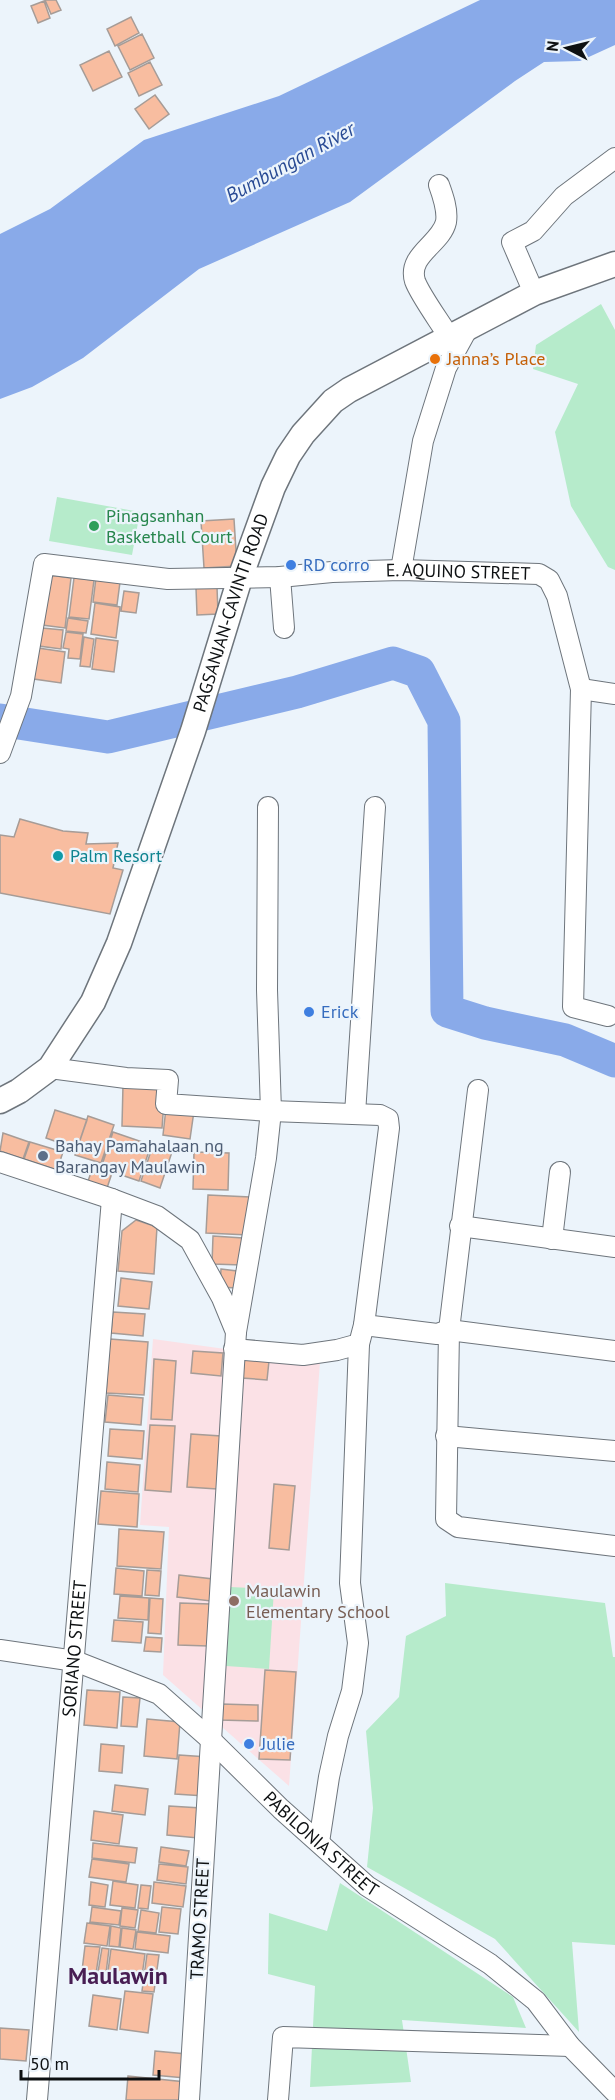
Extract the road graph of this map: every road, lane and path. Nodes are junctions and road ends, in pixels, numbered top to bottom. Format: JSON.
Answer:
{"nodes":[{"id":1,"x":615,"y":158,"type":"edge"},
{"id":2,"x":440,"y":185,"type":"dead end"},
{"id":3,"x":615,"y":264,"type":"edge"},
{"id":4,"x":534,"y":293,"type":"junction"},
{"id":5,"x":459,"y":332,"type":"junction"},
{"id":6,"x":401,"y":570,"type":"junction"},
{"id":7,"x":280,"y":577,"type":"junction"},
{"id":8,"x":240,"y":578,"type":"junction"},
{"id":9,"x":285,"y":628,"type":"dead end"},
{"id":10,"x":580,"y":689,"type":"junction"},
{"id":11,"x":615,"y":694,"type":"edge"},
{"id":12,"x":2,"y":749,"type":"edge"},
{"id":13,"x":268,"y":807,"type":"dead end"},
{"id":14,"x":375,"y":807,"type":"dead end"},
{"id":15,"x":608,"y":1016,"type":"dead end"},
{"id":16,"x":50,"y":1068,"type":"junction"},
{"id":17,"x":478,"y":1090,"type":"dead end"},
{"id":18,"x":0,"y":1101,"type":"edge"},
{"id":19,"x":271,"y":1111,"type":"junction"},
{"id":20,"x":356,"y":1114,"type":"junction"},
{"id":21,"x":0,"y":1162,"type":"edge"},
{"id":22,"x":560,"y":1172,"type":"dead end"},
{"id":23,"x":112,"y":1199,"type":"junction"},
{"id":24,"x":460,"y":1226,"type":"junction"},
{"id":25,"x":552,"y":1239,"type":"junction"},
{"id":26,"x":615,"y":1247,"type":"edge"},
{"id":27,"x":449,"y":1330,"type":"junction"},
{"id":28,"x":362,"y":1335,"type":"junction"},
{"id":29,"x":235,"y":1341,"type":"junction"},
{"id":30,"x":615,"y":1351,"type":"edge"},
{"id":31,"x":446,"y":1436,"type":"junction"},
{"id":32,"x":615,"y":1451,"type":"edge"},
{"id":33,"x":615,"y":1546,"type":"edge"},
{"id":34,"x":0,"y":1650,"type":"edge"},
{"id":35,"x":75,"y":1661,"type":"junction"},
{"id":36,"x":210,"y":1738,"type":"junction"},
{"id":37,"x":318,"y":1842,"type":"junction"},
{"id":38,"x":570,"y":2046,"type":"junction"},
{"id":39,"x":615,"y":2092,"type":"edge"},
{"id":40,"x":37,"y":2100,"type":"edge"},
{"id":41,"x":189,"y":2100,"type":"edge"},
{"id":42,"x":278,"y":2100,"type":"edge"}],
"edges":[{"from":1,"to":4,"type":"street"},
{"from":2,"to":5,"type":"street"},
{"from":3,"to":4,"type":"main road","name":"PAGSANJAN-CAVINTI ROAD"},
{"from":4,"to":5,"type":"main road","name":"PAGSANJAN-CAVINTI ROAD"},
{"from":5,"to":6,"type":"street"},
{"from":5,"to":8,"type":"main road","name":"PAGSANJAN-CAVINTI ROAD"},
{"from":6,"to":7,"type":"street","name":"E. AQUINO STREET"},
{"from":6,"to":10,"type":"street","name":"E. AQUINO STREET"},
{"from":7,"to":8,"type":"street","name":"E. AQUINO STREET"},
{"from":7,"to":9,"type":"street"},
{"from":8,"to":12,"type":"street","name":"E. AQUINO STREET"},
{"from":8,"to":16,"type":"main road","name":"PAGSANJAN-CAVINTI ROAD"},
{"from":10,"to":11,"type":"street"},
{"from":10,"to":15,"type":"street","name":"E. AQUINO STREET"},
{"from":13,"to":19,"type":"street","name":"TRAMO STREET"},
{"from":14,"to":20,"type":"street"},
{"from":16,"to":18,"type":"main road","name":"PAGSANJAN-CAVINTI ROAD"},
{"from":16,"to":19,"type":"street"},
{"from":17,"to":24,"type":"street"},
{"from":19,"to":20,"type":"street"},
{"from":19,"to":29,"type":"street","name":"TRAMO STREET"},
{"from":20,"to":28,"type":"street"},
{"from":21,"to":23,"type":"street"},
{"from":22,"to":25,"type":"street"},
{"from":23,"to":29,"type":"street"},
{"from":23,"to":35,"type":"street","name":"SORIANO STREET"},
{"from":24,"to":25,"type":"street"},
{"from":24,"to":27,"type":"street"},
{"from":25,"to":26,"type":"street"},
{"from":27,"to":28,"type":"street"},
{"from":27,"to":30,"type":"street"},
{"from":27,"to":31,"type":"street"},
{"from":28,"to":29,"type":"street"},
{"from":28,"to":37,"type":"street"},
{"from":29,"to":36,"type":"street","name":"TRAMO STREET"},
{"from":31,"to":32,"type":"street"},
{"from":31,"to":33,"type":"street"},
{"from":34,"to":35,"type":"street","name":"PABILONIA STREET"},
{"from":35,"to":36,"type":"street","name":"PABILONIA STREET"},
{"from":35,"to":40,"type":"street","name":"SORIANO STREET"},
{"from":36,"to":37,"type":"street","name":"PABILONIA STREET"},
{"from":36,"to":41,"type":"street","name":"TRAMO STREET"},
{"from":37,"to":38,"type":"street","name":"PABILONIA STREET"},
{"from":38,"to":39,"type":"street","name":"PABILONIA STREET"},
{"from":38,"to":42,"type":"street"}]}
